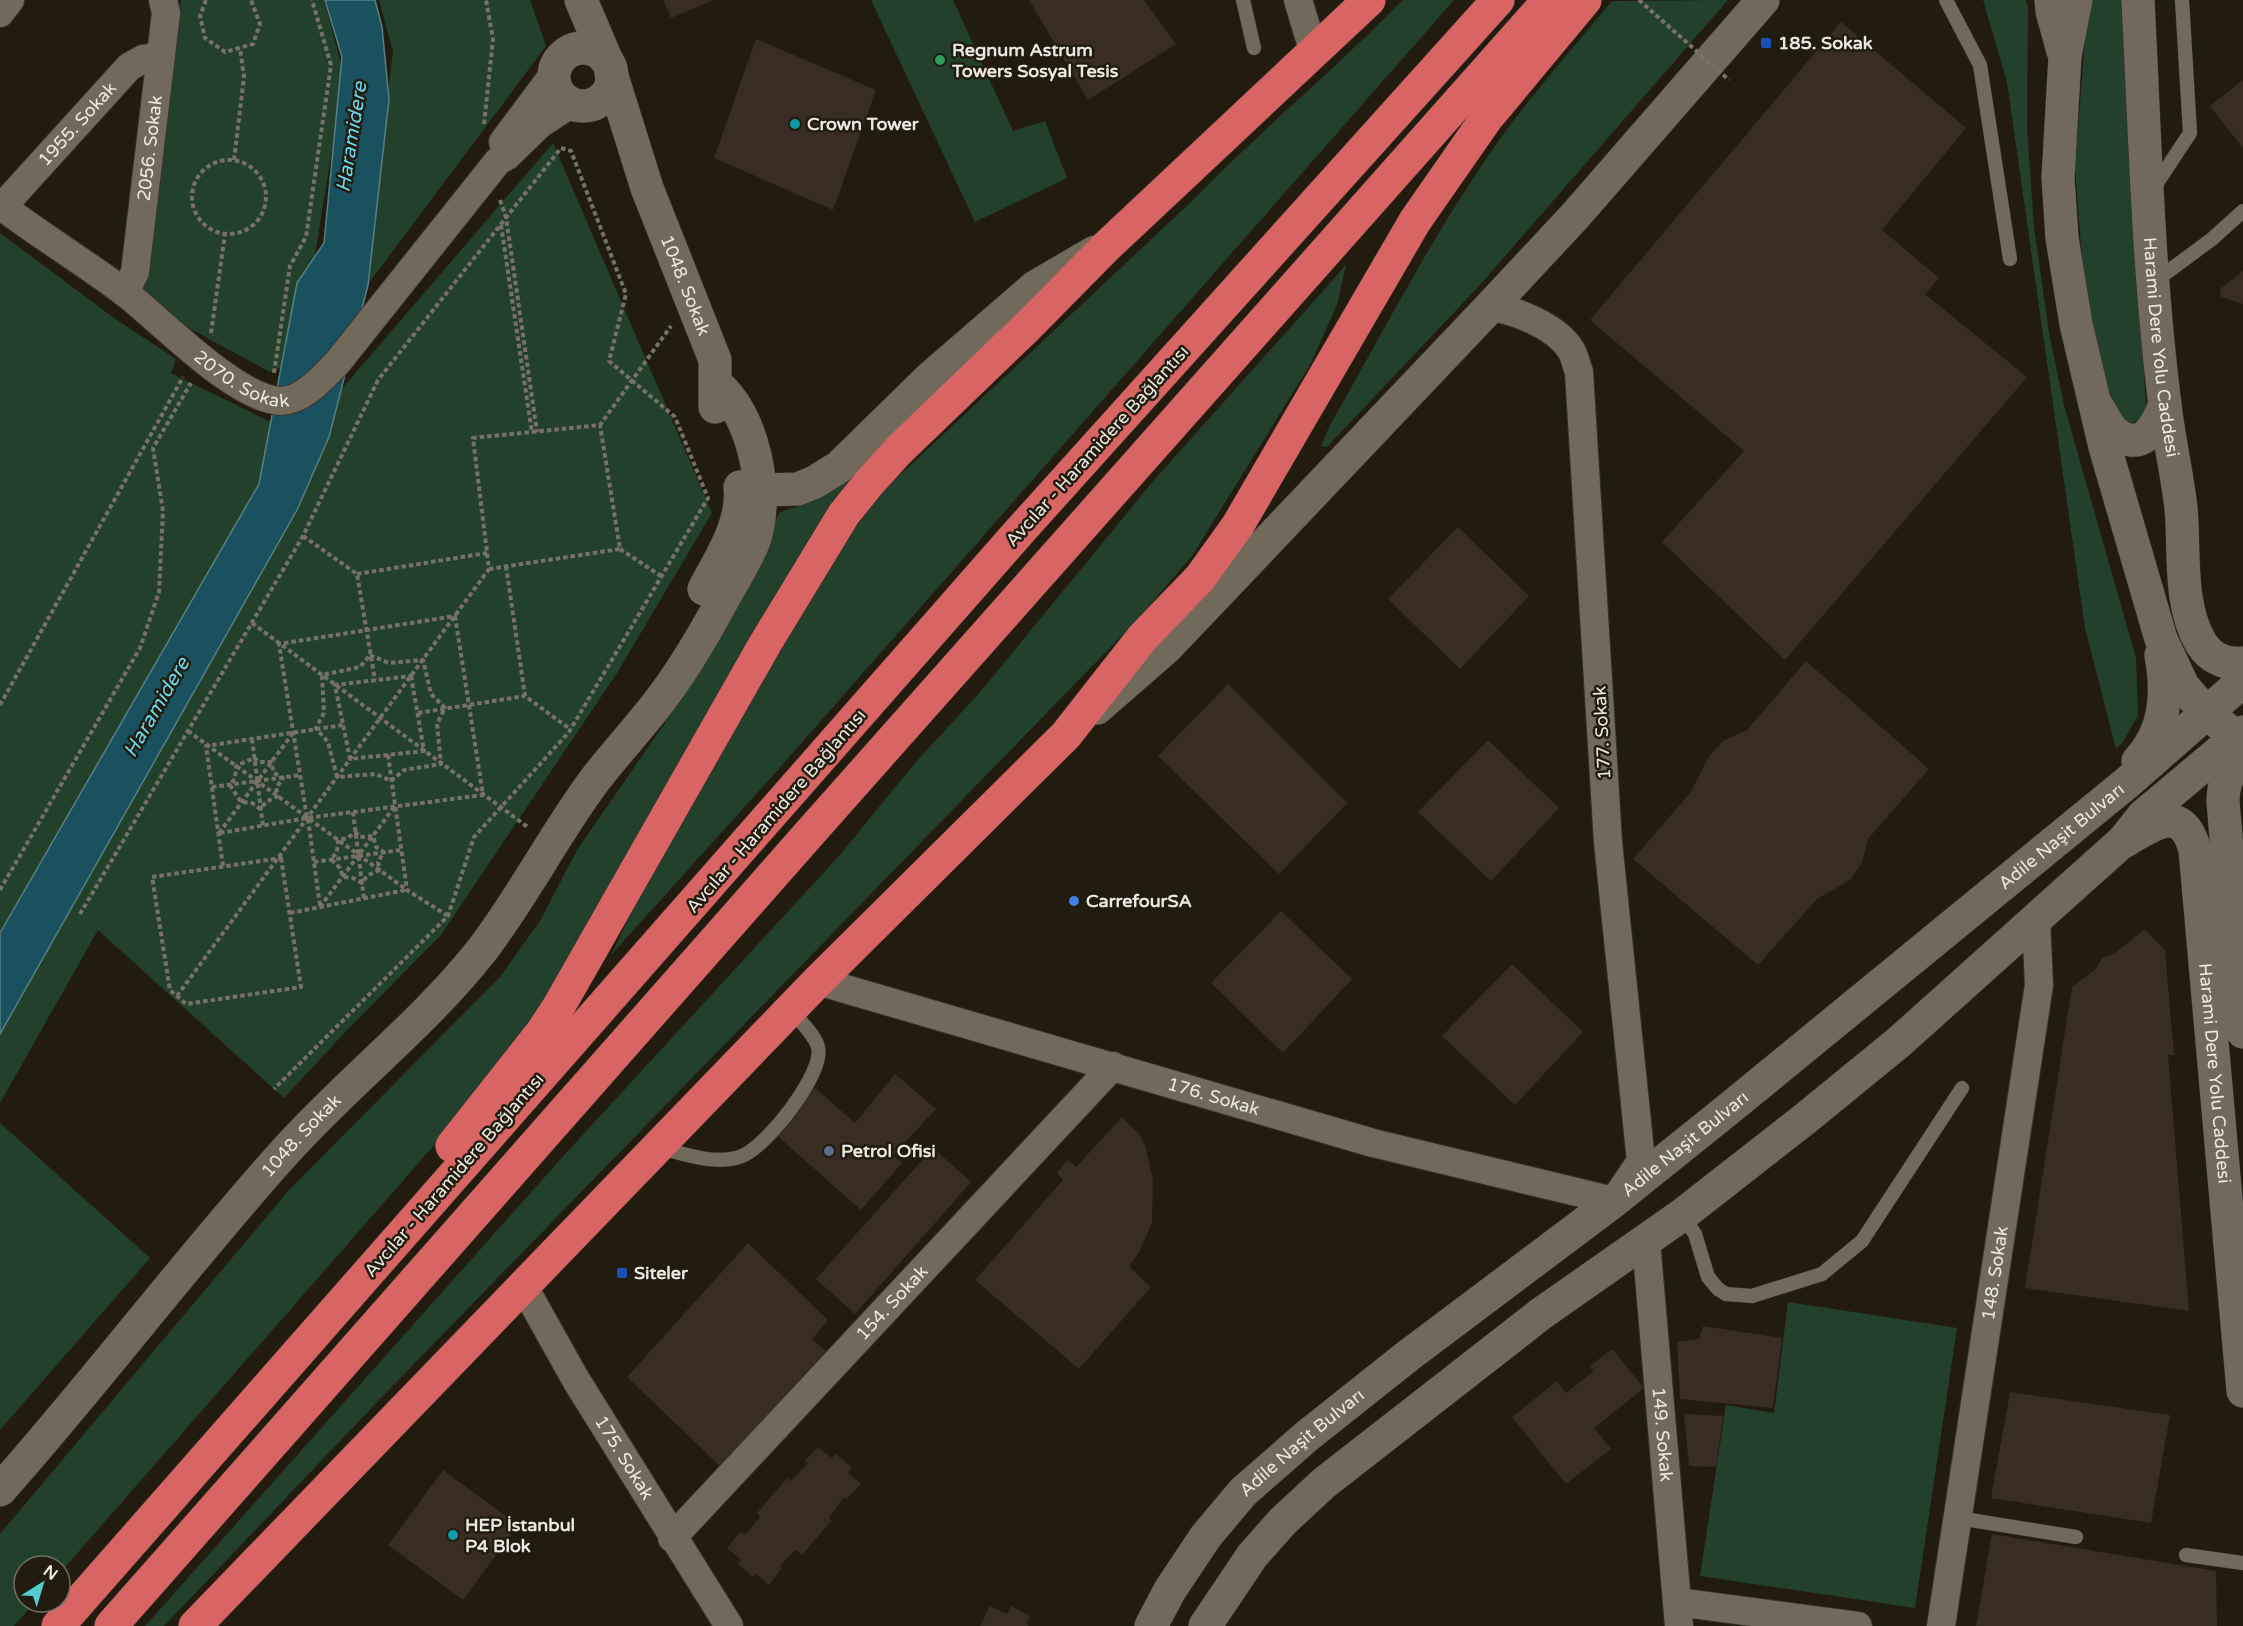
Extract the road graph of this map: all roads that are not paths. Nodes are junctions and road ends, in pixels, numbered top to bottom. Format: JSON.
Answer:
{"nodes":[{"id":1,"x":10,"y":0,"type":"edge"},
{"id":2,"x":163,"y":0,"type":"edge"},
{"id":3,"x":568,"y":0,"type":"edge"},
{"id":4,"x":581,"y":0,"type":"edge"},
{"id":5,"x":1243,"y":0,"type":"edge"},
{"id":6,"x":1298,"y":0,"type":"edge"},
{"id":7,"x":1369,"y":0,"type":"edge"},
{"id":8,"x":1498,"y":0,"type":"edge"},
{"id":9,"x":1549,"y":0,"type":"edge"},
{"id":10,"x":1585,"y":0,"type":"edge"},
{"id":11,"x":1763,"y":0,"type":"edge"},
{"id":12,"x":1946,"y":0,"type":"edge"},
{"id":13,"x":2051,"y":0,"type":"edge"},
{"id":14,"x":2076,"y":0,"type":"edge"},
{"id":15,"x":2138,"y":0,"type":"edge"},
{"id":16,"x":2182,"y":0,"type":"edge"},
{"id":17,"x":0,"y":13,"type":"edge"},
{"id":18,"x":1254,"y":48,"type":"dead end"},
{"id":19,"x":1314,"y":53,"type":"junction"},
{"id":20,"x":161,"y":56,"type":"junction"},
{"id":21,"x":2065,"y":56,"type":"junction"},
{"id":22,"x":559,"y":64,"type":"junction"},
{"id":23,"x":609,"y":67,"type":"junction"},
{"id":24,"x":578,"y":105,"type":"junction"},
{"id":25,"x":493,"y":166,"type":"junction"},
{"id":26,"x":647,"y":188,"type":"junction"},
{"id":27,"x":2149,"y":196,"type":"junction"},
{"id":28,"x":1,"y":206,"type":"edge"},
{"id":29,"x":2243,"y":211,"type":"edge"},
{"id":30,"x":1107,"y":246,"type":"junction"},
{"id":31,"x":2010,"y":259,"type":"dead end"},
{"id":32,"x":2154,"y":282,"type":"junction"},
{"id":33,"x":125,"y":292,"type":"junction"},
{"id":34,"x":1490,"y":308,"type":"junction"},
{"id":35,"x":2165,"y":404,"type":"junction"},
{"id":36,"x":2097,"y":406,"type":"junction"},
{"id":37,"x":752,"y":493,"type":"junction"},
{"id":38,"x":2158,"y":627,"type":"junction"},
{"id":39,"x":2243,"y":663,"type":"edge"},
{"id":40,"x":2243,"y":681,"type":"edge"},
{"id":41,"x":2207,"y":714,"type":"junction"},
{"id":42,"x":2243,"y":730,"type":"edge"},
{"id":43,"x":1066,"y":735,"type":"junction"},
{"id":44,"x":2243,"y":758,"type":"edge"},
{"id":45,"x":2097,"y":807,"type":"junction"},
{"id":46,"x":2123,"y":842,"type":"junction"},
{"id":47,"x":2036,"y":920,"type":"junction"},
{"id":48,"x":818,"y":981,"type":"junction"},
{"id":49,"x":790,"y":1010,"type":"junction"},
{"id":50,"x":2243,"y":1032,"type":"edge"},
{"id":51,"x":1113,"y":1066,"type":"junction"},
{"id":52,"x":1962,"y":1088,"type":"dead end"},
{"id":53,"x":658,"y":1148,"type":"junction"},
{"id":54,"x":1614,"y":1201,"type":"junction"},
{"id":55,"x":1682,"y":1215,"type":"junction"},
{"id":56,"x":1646,"y":1241,"type":"junction"},
{"id":57,"x":524,"y":1287,"type":"junction"},
{"id":58,"x":1409,"y":1355,"type":"junction"},
{"id":59,"x":285,"y":1366,"type":"junction"},
{"id":60,"x":2243,"y":1391,"type":"edge"},
{"id":61,"x":1439,"y":1394,"type":"junction"},
{"id":62,"x":0,"y":1490,"type":"edge"},
{"id":63,"x":1958,"y":1518,"type":"junction"},
{"id":64,"x":672,"y":1538,"type":"junction"},
{"id":65,"x":2076,"y":1538,"type":"dead end"},
{"id":66,"x":2186,"y":1555,"type":"dead end"},
{"id":67,"x":2243,"y":1563,"type":"edge"},
{"id":68,"x":1678,"y":1614,"type":"edge"},
{"id":69,"x":204,"y":1618,"type":"edge"},
{"id":70,"x":58,"y":1626,"type":"edge"},
{"id":71,"x":111,"y":1626,"type":"edge"},
{"id":72,"x":729,"y":1626,"type":"edge"},
{"id":73,"x":1151,"y":1626,"type":"edge"},
{"id":74,"x":1205,"y":1626,"type":"edge"},
{"id":75,"x":1858,"y":1626,"type":"edge"},
{"id":76,"x":1941,"y":1626,"type":"edge"}],
"edges":[{"from":1,"to":17,"type":"street"},
{"from":2,"to":20,"type":"street","name":"2056. Sokak"},
{"from":3,"to":22,"type":"main road"},
{"from":4,"to":23,"type":"main road"},
{"from":5,"to":18,"type":"lane"},
{"from":6,"to":19,"type":"street"},
{"from":7,"to":19,"type":"highway"},
{"from":8,"to":59,"type":"highway","name":"Avcılar - Haramidere Bağlantısı"},
{"from":9,"to":71,"type":"highway"},
{"from":10,"to":43,"type":"highway"},
{"from":11,"to":34,"type":"main road"},
{"from":12,"to":31,"type":"lane"},
{"from":13,"to":21,"type":"main road"},
{"from":14,"to":21,"type":"main road"},
{"from":15,"to":27,"type":"main road","name":"Harami Dere Yolu Caddesi"},
{"from":16,"to":27,"type":"lane"},
{"from":19,"to":30,"type":"highway"},
{"from":20,"to":28,"type":"street","name":"1955. Sokak"},
{"from":20,"to":33,"type":"street","name":"2056. Sokak"},
{"from":21,"to":36,"type":"main road"},
{"from":22,"to":23,"type":"main road"},
{"from":22,"to":24,"type":"main road"},
{"from":22,"to":25,"type":"street"},
{"from":23,"to":24,"type":"main road"},
{"from":23,"to":26,"type":"main road"},
{"from":24,"to":25,"type":"street"},
{"from":24,"to":26,"type":"main road"},
{"from":25,"to":33,"type":"street","name":"2070. Sokak"},
{"from":26,"to":37,"type":"main road","name":"1048. Sokak"},
{"from":27,"to":32,"type":"main road","name":"Harami Dere Yolu Caddesi"},
{"from":28,"to":33,"type":"street","name":"2070. Sokak"},
{"from":29,"to":32,"type":"lane"},
{"from":30,"to":37,"type":"main road"},
{"from":30,"to":59,"type":"highway"},
{"from":32,"to":35,"type":"main road","name":"Harami Dere Yolu Caddesi"},
{"from":34,"to":43,"type":"main road"},
{"from":34,"to":54,"type":"street","name":"177. Sokak"},
{"from":35,"to":36,"type":"main road"},
{"from":35,"to":39,"type":"main road","name":"Harami Dere Yolu Caddesi"},
{"from":36,"to":38,"type":"main road"},
{"from":37,"to":62,"type":"main road","name":"1048. Sokak"},
{"from":38,"to":41,"type":"main road"},
{"from":38,"to":45,"type":"main road"},
{"from":40,"to":41,"type":"main road","name":"Adile Naşit Bulvarı"},
{"from":41,"to":42,"type":"main road"},
{"from":41,"to":45,"type":"main road","name":"Adile Naşit Bulvarı"},
{"from":42,"to":46,"type":"main road","name":"Adile Naşit Bulvarı"},
{"from":43,"to":48,"type":"highway"},
{"from":44,"to":50,"type":"main road","name":"Harami Dere Yolu Caddesi"},
{"from":45,"to":54,"type":"main road","name":"Adile Naşit Bulvarı"},
{"from":46,"to":47,"type":"main road","name":"Adile Naşit Bulvarı"},
{"from":46,"to":60,"type":"main road","name":"Harami Dere Yolu Caddesi"},
{"from":47,"to":55,"type":"main road","name":"Adile Naşit Bulvarı"},
{"from":47,"to":63,"type":"street","name":"148. Sokak"},
{"from":48,"to":49,"type":"highway"},
{"from":48,"to":51,"type":"street","name":"176. Sokak"},
{"from":49,"to":53,"type":"highway"},
{"from":49,"to":53,"type":"lane"},
{"from":51,"to":54,"type":"street","name":"176. Sokak"},
{"from":51,"to":64,"type":"street","name":"154. Sokak"},
{"from":52,"to":55,"type":"lane"},
{"from":53,"to":57,"type":"highway"},
{"from":54,"to":56,"type":"main road"},
{"from":54,"to":58,"type":"main road","name":"Adile Naşit Bulvarı"},
{"from":55,"to":56,"type":"main road","name":"Adile Naşit Bulvarı"},
{"from":56,"to":61,"type":"main road","name":"Adile Naşit Bulvarı"},
{"from":56,"to":68,"type":"street","name":"149. Sokak"},
{"from":57,"to":64,"type":"street","name":"175. Sokak"},
{"from":57,"to":69,"type":"highway"},
{"from":58,"to":61,"type":"main road"},
{"from":58,"to":73,"type":"main road","name":"Adile Naşit Bulvarı"},
{"from":59,"to":70,"type":"highway","name":"Avcılar - Haramidere Bağlantısı"},
{"from":61,"to":74,"type":"main road","name":"Adile Naşit Bulvarı"},
{"from":63,"to":65,"type":"lane"},
{"from":63,"to":76,"type":"street","name":"148. Sokak"},
{"from":64,"to":72,"type":"street","name":"175. Sokak"},
{"from":66,"to":67,"type":"lane"},
{"from":68,"to":75,"type":"street"}]}
